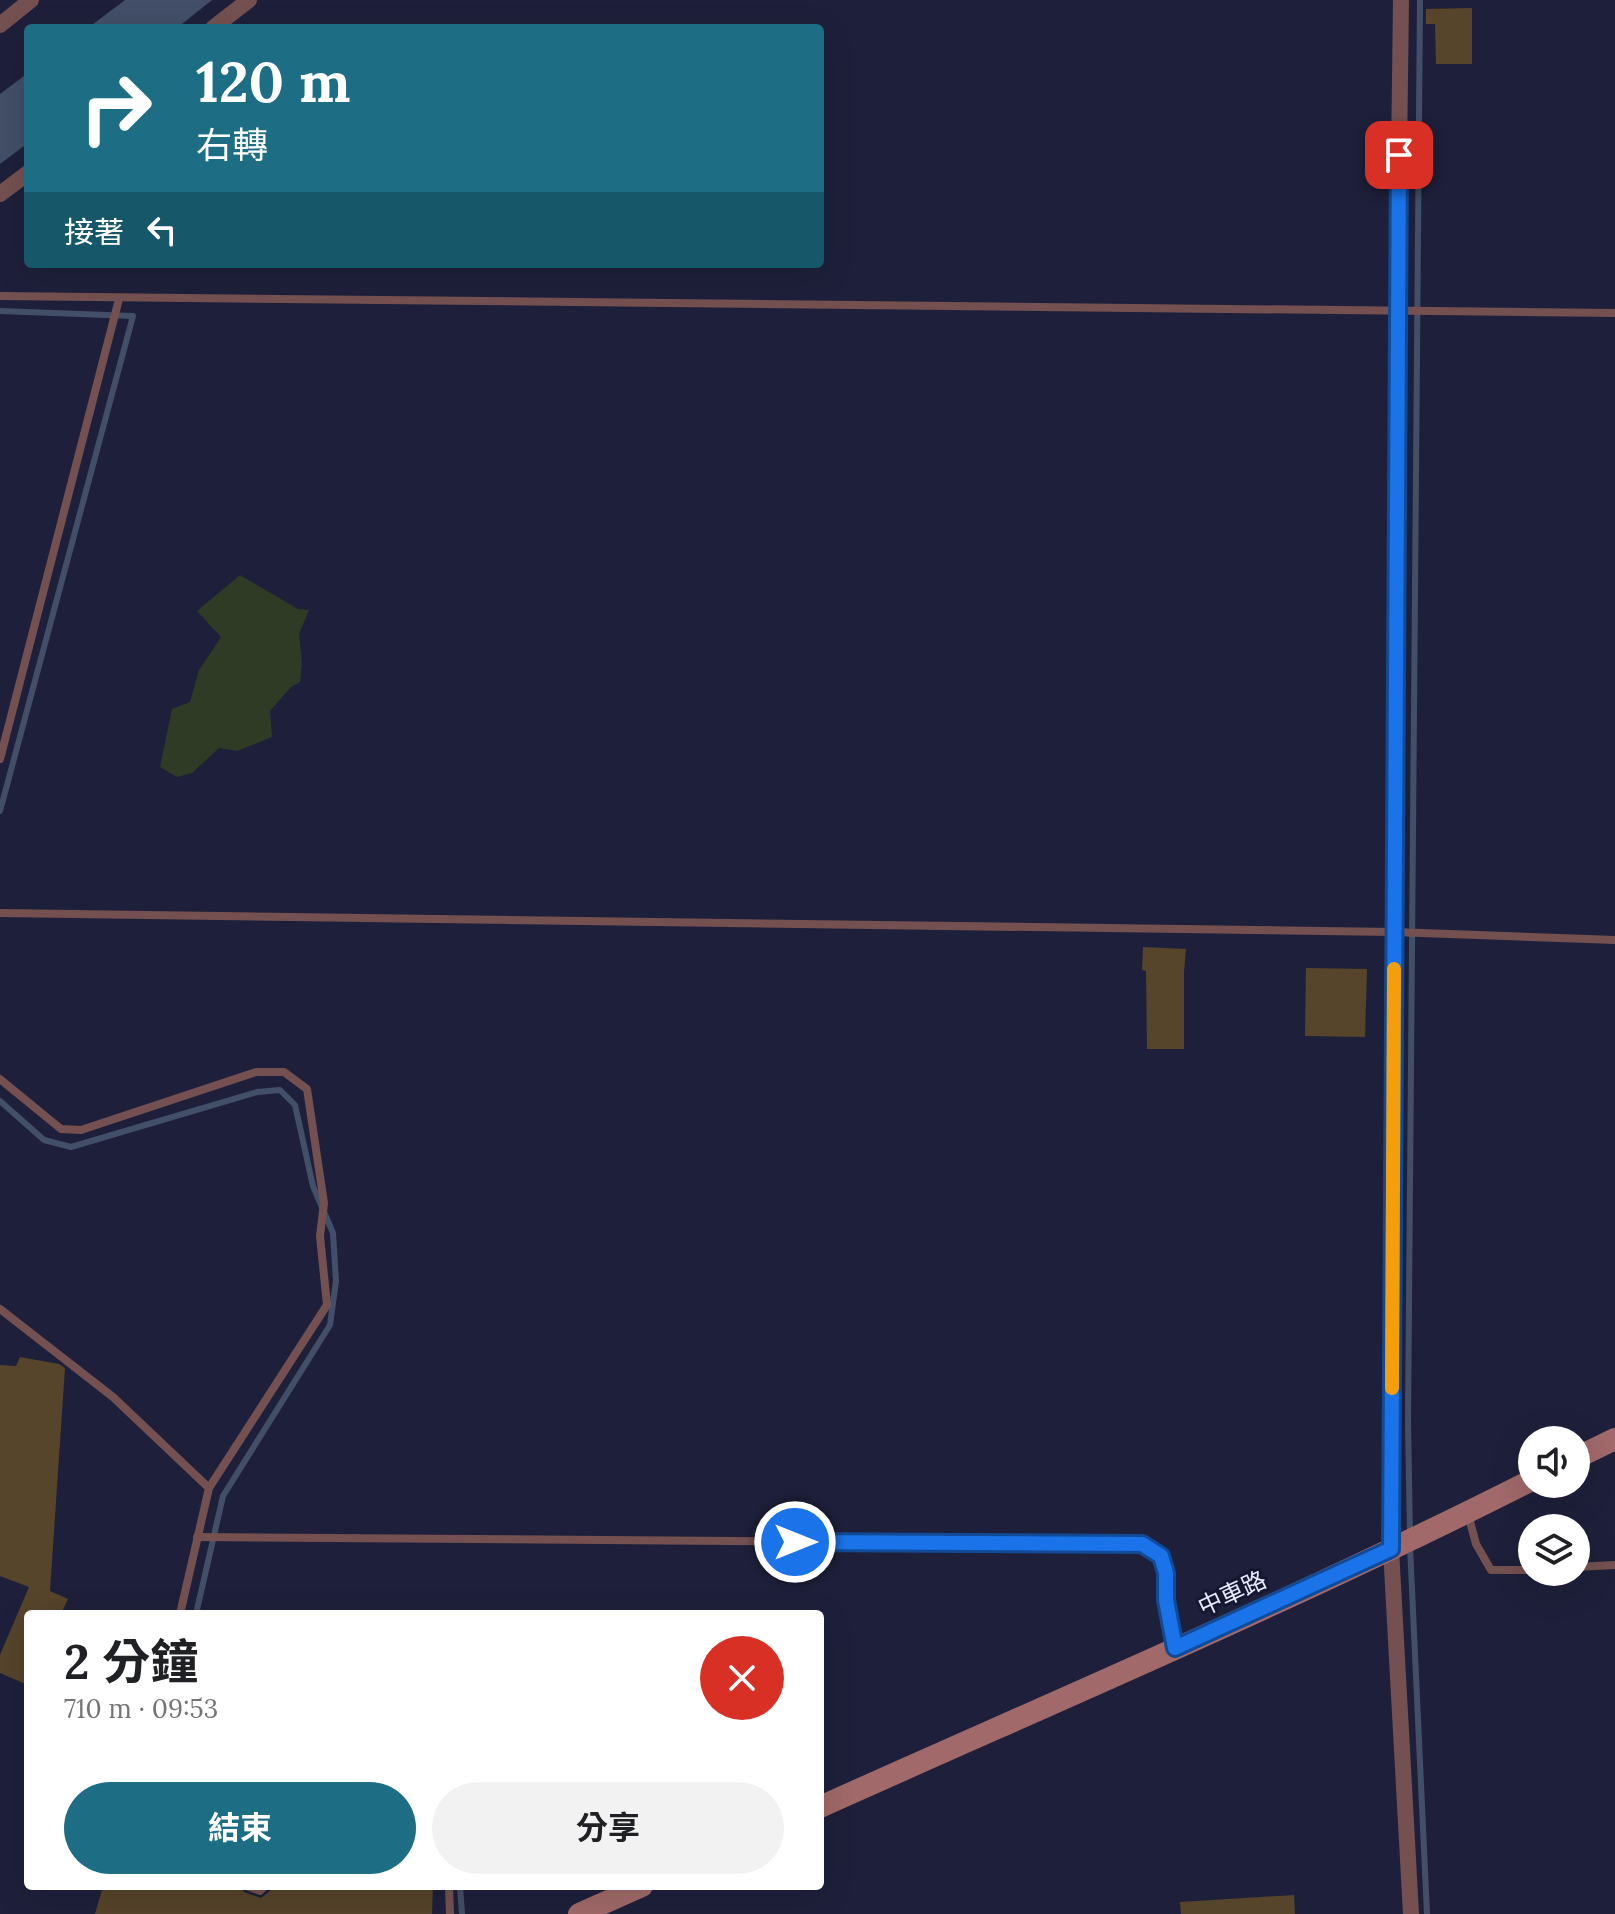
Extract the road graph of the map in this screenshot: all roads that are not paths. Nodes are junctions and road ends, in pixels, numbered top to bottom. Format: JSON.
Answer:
{"nodes":[{"id":1,"x":31,"y":0,"type":"edge"},
{"id":2,"x":249,"y":0,"type":"edge"},
{"id":3,"x":1401,"y":0,"type":"edge"},
{"id":4,"x":218,"y":24,"type":"edge"},
{"id":5,"x":0,"y":25,"type":"edge"},
{"id":6,"x":24,"y":176,"type":"edge"},
{"id":7,"x":0,"y":194,"type":"edge"},
{"id":8,"x":0,"y":296,"type":"edge"},
{"id":9,"x":119,"y":299,"type":"junction"},
{"id":10,"x":1397,"y":310,"type":"junction"},
{"id":11,"x":1615,"y":313,"type":"edge"},
{"id":12,"x":0,"y":759,"type":"edge"},
{"id":13,"x":0,"y":913,"type":"edge"},
{"id":14,"x":1394,"y":932,"type":"junction"},
{"id":15,"x":1615,"y":940,"type":"edge"},
{"id":16,"x":0,"y":1079,"type":"edge"},
{"id":17,"x":0,"y":1309,"type":"edge"},
{"id":18,"x":1615,"y":1439,"type":"edge"},
{"id":19,"x":1590,"y":1451,"type":"edge"},
{"id":20,"x":1518,"y":1487,"type":"edge"},
{"id":21,"x":209,"y":1488,"type":"junction"},
{"id":22,"x":1467,"y":1513,"type":"junction"},
{"id":23,"x":197,"y":1537,"type":"junction"},
{"id":24,"x":1391,"y":1549,"type":"junction"},
{"id":25,"x":1615,"y":1565,"type":"edge"},
{"id":26,"x":1590,"y":1566,"type":"edge"},
{"id":27,"x":1518,"y":1570,"type":"edge"},
{"id":28,"x":181,"y":1610,"type":"edge"},
{"id":29,"x":1175,"y":1648,"type":"junction"},
{"id":30,"x":824,"y":1805,"type":"edge"},
{"id":31,"x":449,"y":1890,"type":"edge"},
{"id":32,"x":633,"y":1890,"type":"edge"},
{"id":33,"x":450,"y":1914,"type":"edge"},
{"id":34,"x":579,"y":1914,"type":"edge"},
{"id":35,"x":1411,"y":1914,"type":"edge"}],
"edges":[{"from":1,"to":5,"type":"street"},
{"from":2,"to":4,"type":"street"},
{"from":3,"to":10,"type":"street"},
{"from":6,"to":7,"type":"street"},
{"from":8,"to":9,"type":"lane"},
{"from":9,"to":10,"type":"lane"},
{"from":9,"to":12,"type":"lane"},
{"from":10,"to":11,"type":"lane"},
{"from":10,"to":14,"type":"street"},
{"from":13,"to":14,"type":"lane"},
{"from":14,"to":15,"type":"lane"},
{"from":14,"to":24,"type":"street"},
{"from":16,"to":21,"type":"lane"},
{"from":17,"to":21,"type":"lane"},
{"from":18,"to":19,"type":"street"},
{"from":20,"to":22,"type":"street","name":"中車路"},
{"from":21,"to":23,"type":"lane"},
{"from":22,"to":24,"type":"street","name":"中車路"},
{"from":22,"to":27,"type":"lane"},
{"from":23,"to":28,"type":"lane"},
{"from":23,"to":29,"type":"lane"},
{"from":24,"to":29,"type":"street","name":"中車路"},
{"from":24,"to":35,"type":"street"},
{"from":25,"to":26,"type":"lane"},
{"from":29,"to":30,"type":"street","name":"中車路"},
{"from":31,"to":33,"type":"lane"},
{"from":32,"to":34,"type":"street"}]}
